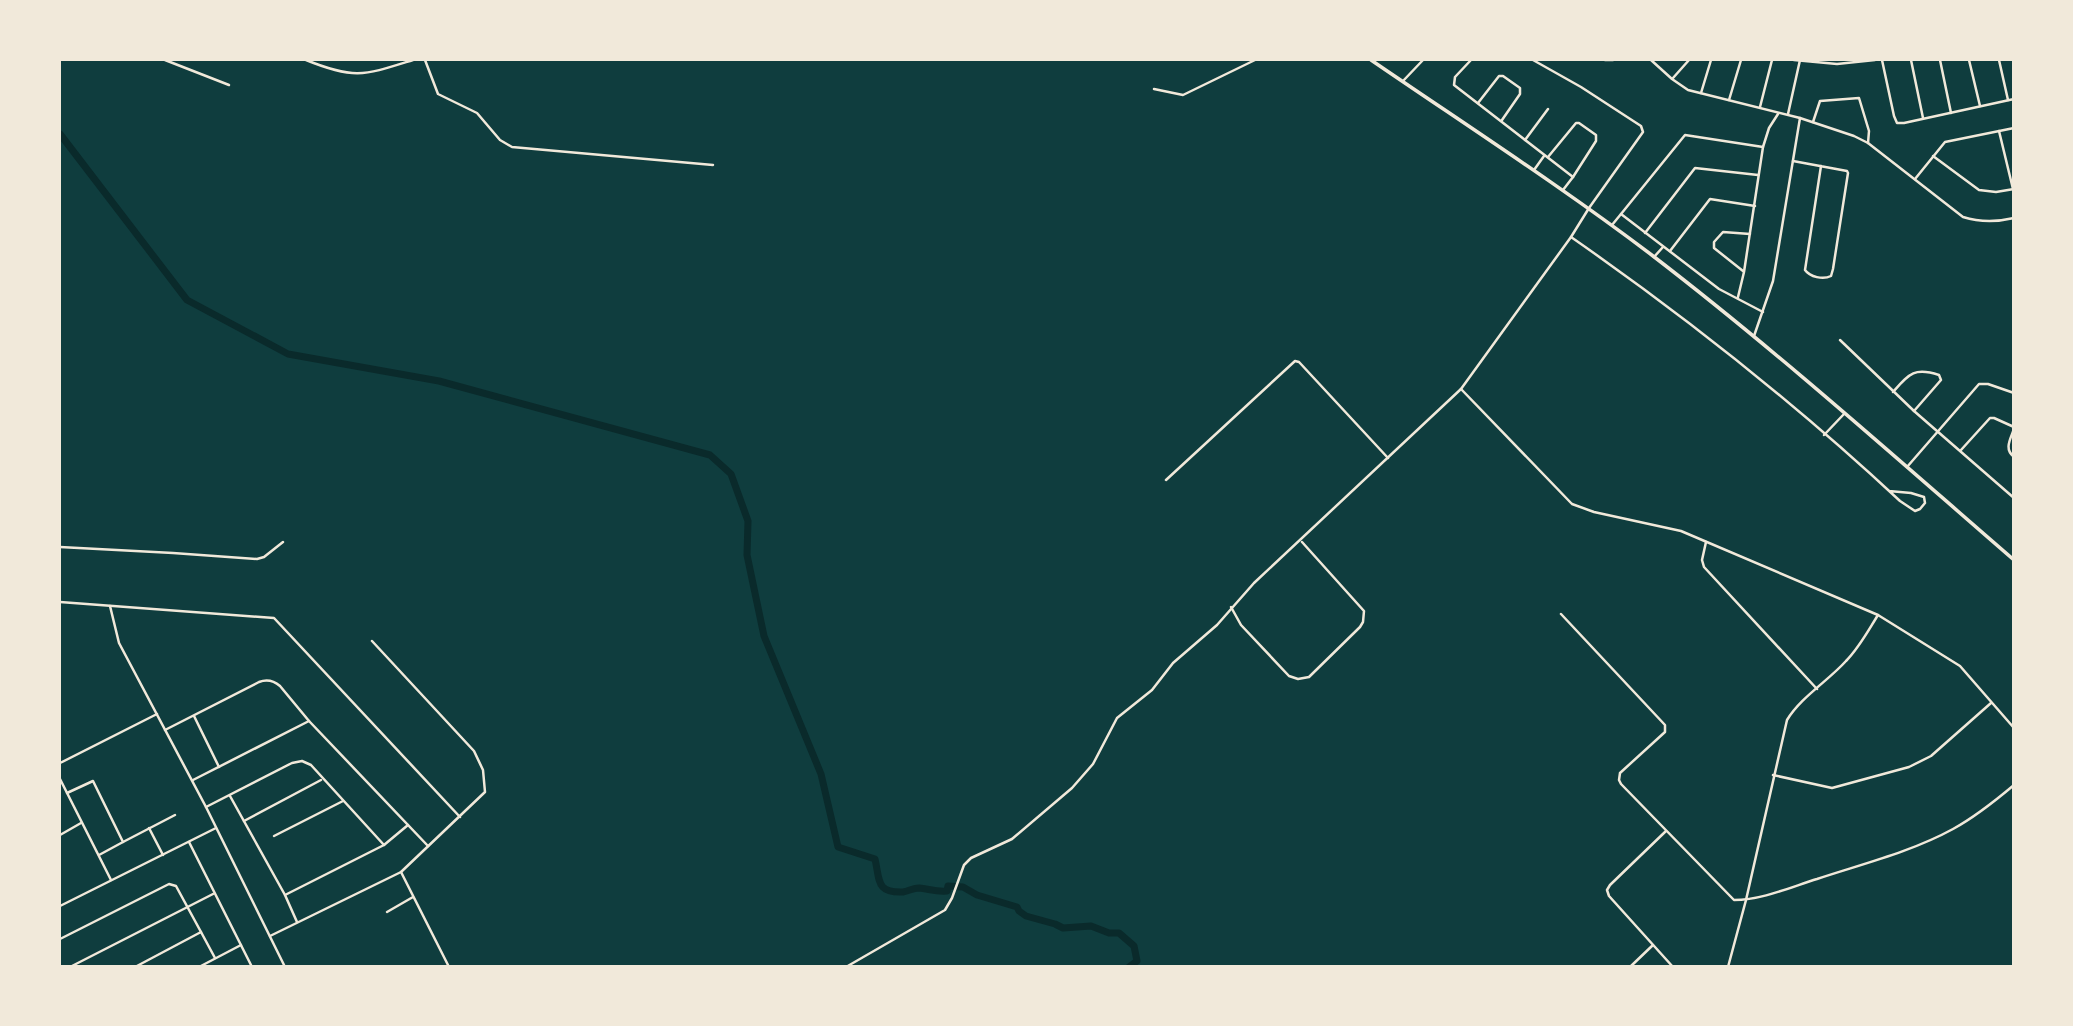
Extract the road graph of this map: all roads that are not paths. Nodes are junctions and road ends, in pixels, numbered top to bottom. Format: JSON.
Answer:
{"nodes":[{"id":1,"x":165,"y":60,"type":"edge"},
{"id":2,"x":306,"y":60,"type":"edge"},
{"id":3,"x":413,"y":60,"type":"edge"},
{"id":4,"x":425,"y":60,"type":"edge"},
{"id":5,"x":1255,"y":60,"type":"edge"},
{"id":6,"x":1371,"y":60,"type":"edge"},
{"id":7,"x":1423,"y":60,"type":"edge"},
{"id":8,"x":1471,"y":60,"type":"edge"},
{"id":9,"x":1533,"y":60,"type":"edge"},
{"id":10,"x":1605,"y":60,"type":"edge"},
{"id":11,"x":1613,"y":60,"type":"edge"},
{"id":12,"x":1651,"y":60,"type":"edge"},
{"id":13,"x":1689,"y":60,"type":"edge"},
{"id":14,"x":1711,"y":60,"type":"edge"},
{"id":15,"x":1741,"y":60,"type":"edge"},
{"id":16,"x":1772,"y":60,"type":"edge"},
{"id":17,"x":1794,"y":60,"type":"edge"},
{"id":18,"x":1800,"y":60,"type":"edge"},
{"id":19,"x":1875,"y":60,"type":"edge"},
{"id":20,"x":1882,"y":60,"type":"edge"},
{"id":21,"x":1911,"y":60,"type":"edge"},
{"id":22,"x":1940,"y":60,"type":"edge"},
{"id":23,"x":1969,"y":60,"type":"edge"},
{"id":24,"x":1999,"y":60,"type":"edge"},
{"id":25,"x":1672,"y":79,"type":"junction"},
{"id":26,"x":1403,"y":81,"type":"junction"},
{"id":27,"x":229,"y":85,"type":"dead end"},
{"id":28,"x":1154,"y":89,"type":"dead end"},
{"id":29,"x":1701,"y":94,"type":"junction"},
{"id":30,"x":2014,"y":99,"type":"edge"},
{"id":31,"x":2008,"y":100,"type":"junction"},
{"id":32,"x":1729,"y":101,"type":"junction"},
{"id":33,"x":1478,"y":103,"type":"junction"},
{"id":34,"x":1980,"y":106,"type":"junction"},
{"id":35,"x":1760,"y":108,"type":"junction"},
{"id":36,"x":1548,"y":109,"type":"dead end"},
{"id":37,"x":1951,"y":113,"type":"junction"},
{"id":38,"x":1778,"y":114,"type":"junction"},
{"id":39,"x":1788,"y":115,"type":"junction"},
{"id":40,"x":1800,"y":118,"type":"junction"},
{"id":41,"x":1923,"y":118,"type":"junction"},
{"id":42,"x":1501,"y":121,"type":"junction"},
{"id":43,"x":1814,"y":122,"type":"junction"},
{"id":44,"x":2014,"y":128,"type":"edge"},
{"id":45,"x":1999,"y":131,"type":"junction"},
{"id":46,"x":1525,"y":140,"type":"junction"},
{"id":47,"x":1868,"y":143,"type":"junction"},
{"id":48,"x":1763,"y":147,"type":"junction"},
{"id":49,"x":1933,"y":156,"type":"junction"},
{"id":50,"x":1546,"y":157,"type":"junction"},
{"id":51,"x":1793,"y":161,"type":"junction"},
{"id":52,"x":713,"y":165,"type":"dead end"},
{"id":53,"x":1821,"y":166,"type":"junction"},
{"id":54,"x":1534,"y":170,"type":"junction"},
{"id":55,"x":1758,"y":176,"type":"junction"},
{"id":56,"x":1573,"y":177,"type":"junction"},
{"id":57,"x":1915,"y":179,"type":"junction"},
{"id":58,"x":2013,"y":189,"type":"edge"},
{"id":59,"x":1563,"y":190,"type":"junction"},
{"id":60,"x":1755,"y":206,"type":"junction"},
{"id":61,"x":1589,"y":208,"type":"junction"},
{"id":62,"x":1621,"y":214,"type":"junction"},
{"id":63,"x":2014,"y":218,"type":"edge"},
{"id":64,"x":1612,"y":225,"type":"junction"},
{"id":65,"x":1646,"y":233,"type":"junction"},
{"id":66,"x":1750,"y":234,"type":"junction"},
{"id":67,"x":1572,"y":237,"type":"junction"},
{"id":68,"x":1663,"y":247,"type":"junction"},
{"id":69,"x":1670,"y":251,"type":"junction"},
{"id":70,"x":1654,"y":257,"type":"junction"},
{"id":71,"x":1744,"y":272,"type":"junction"},
{"id":72,"x":1738,"y":297,"type":"junction"},
{"id":73,"x":1763,"y":312,"type":"junction"},
{"id":74,"x":1754,"y":337,"type":"junction"},
{"id":75,"x":1840,"y":340,"type":"dead end"},
{"id":76,"x":1461,"y":389,"type":"junction"},
{"id":77,"x":1893,"y":392,"type":"junction"},
{"id":78,"x":2014,"y":393,"type":"edge"},
{"id":79,"x":1914,"y":411,"type":"junction"},
{"id":80,"x":1845,"y":413,"type":"junction"},
{"id":81,"x":2014,"y":428,"type":"edge"},
{"id":82,"x":1937,"y":431,"type":"junction"},
{"id":83,"x":1824,"y":435,"type":"junction"},
{"id":84,"x":1961,"y":450,"type":"junction"},
{"id":85,"x":2014,"y":457,"type":"edge"},
{"id":86,"x":1388,"y":458,"type":"junction"},
{"id":87,"x":1907,"y":467,"type":"junction"},
{"id":88,"x":1167,"y":480,"type":"dead end"},
{"id":89,"x":1889,"y":491,"type":"junction"},
{"id":90,"x":2014,"y":498,"type":"edge"},
{"id":91,"x":1301,"y":540,"type":"junction"},
{"id":92,"x":283,"y":541,"type":"dead end"},
{"id":93,"x":1706,"y":542,"type":"junction"},
{"id":94,"x":60,"y":547,"type":"edge"},
{"id":95,"x":2014,"y":560,"type":"edge"},
{"id":96,"x":60,"y":602,"type":"edge"},
{"id":97,"x":110,"y":606,"type":"junction"},
{"id":98,"x":1231,"y":607,"type":"junction"},
{"id":99,"x":1561,"y":614,"type":"dead end"},
{"id":100,"x":1878,"y":615,"type":"junction"},
{"id":101,"x":372,"y":642,"type":"dead end"},
{"id":102,"x":1817,"y":689,"type":"junction"},
{"id":103,"x":1992,"y":702,"type":"junction"},
{"id":104,"x":157,"y":714,"type":"junction"},
{"id":105,"x":194,"y":716,"type":"junction"},
{"id":106,"x":309,"y":721,"type":"junction"},
{"id":107,"x":2014,"y":728,"type":"edge"},
{"id":108,"x":165,"y":730,"type":"junction"},
{"id":109,"x":60,"y":763,"type":"edge"},
{"id":110,"x":219,"y":767,"type":"junction"},
{"id":111,"x":1773,"y":775,"type":"junction"},
{"id":112,"x":60,"y":779,"type":"edge"},
{"id":113,"x":323,"y":780,"type":"junction"},
{"id":114,"x":192,"y":781,"type":"junction"},
{"id":115,"x":2014,"y":785,"type":"edge"},
{"id":116,"x":66,"y":793,"type":"junction"},
{"id":117,"x":229,"y":794,"type":"junction"},
{"id":118,"x":343,"y":801,"type":"junction"},
{"id":119,"x":206,"y":807,"type":"junction"},
{"id":120,"x":175,"y":815,"type":"dead end"},
{"id":121,"x":460,"y":817,"type":"junction"},
{"id":122,"x":244,"y":821,"type":"junction"},
{"id":123,"x":82,"y":822,"type":"junction"},
{"id":124,"x":408,"y":825,"type":"junction"},
{"id":125,"x":149,"y":828,"type":"junction"},
{"id":126,"x":216,"y":828,"type":"junction"},
{"id":127,"x":1666,"y":831,"type":"junction"},
{"id":128,"x":60,"y":835,"type":"edge"},
{"id":129,"x":274,"y":836,"type":"dead end"},
{"id":130,"x":123,"y":842,"type":"junction"},
{"id":131,"x":188,"y":842,"type":"junction"},
{"id":132,"x":384,"y":845,"type":"junction"},
{"id":133,"x":428,"y":846,"type":"junction"},
{"id":134,"x":99,"y":855,"type":"junction"},
{"id":135,"x":163,"y":855,"type":"junction"},
{"id":136,"x":401,"y":872,"type":"junction"},
{"id":137,"x":111,"y":880,"type":"junction"},
{"id":138,"x":213,"y":894,"type":"junction"},
{"id":139,"x":285,"y":895,"type":"junction"},
{"id":140,"x":413,"y":897,"type":"junction"},
{"id":141,"x":1746,"y":900,"type":"junction"},
{"id":142,"x":60,"y":906,"type":"edge"},
{"id":143,"x":188,"y":906,"type":"junction"},
{"id":144,"x":387,"y":912,"type":"dead end"},
{"id":145,"x":298,"y":922,"type":"junction"},
{"id":146,"x":201,"y":932,"type":"junction"},
{"id":147,"x":270,"y":936,"type":"junction"},
{"id":148,"x":60,"y":939,"type":"edge"},
{"id":149,"x":240,"y":945,"type":"junction"},
{"id":150,"x":1653,"y":945,"type":"junction"},
{"id":151,"x":215,"y":958,"type":"junction"},
{"id":152,"x":70,"y":967,"type":"edge"},
{"id":153,"x":135,"y":967,"type":"edge"},
{"id":154,"x":199,"y":967,"type":"edge"},
{"id":155,"x":252,"y":967,"type":"edge"},
{"id":156,"x":285,"y":967,"type":"edge"},
{"id":157,"x":449,"y":967,"type":"edge"},
{"id":158,"x":846,"y":967,"type":"edge"},
{"id":159,"x":1630,"y":967,"type":"edge"},
{"id":160,"x":1673,"y":967,"type":"edge"},
{"id":161,"x":1728,"y":967,"type":"edge"}],
"edges":[{"from":1,"to":27,"type":"street"},
{"from":2,"to":3,"type":"street"},
{"from":4,"to":52,"type":"street"},
{"from":5,"to":28,"type":"street"},
{"from":6,"to":26,"type":"main road"},
{"from":7,"to":26,"type":"street"},
{"from":8,"to":33,"type":"street"},
{"from":9,"to":61,"type":"street"},
{"from":10,"to":11,"type":"street"},
{"from":12,"to":25,"type":"street"},
{"from":13,"to":25,"type":"street"},
{"from":14,"to":29,"type":"street"},
{"from":15,"to":32,"type":"street"},
{"from":16,"to":35,"type":"street"},
{"from":17,"to":18,"type":"street"},
{"from":18,"to":19,"type":"street"},
{"from":18,"to":39,"type":"street"},
{"from":20,"to":41,"type":"street"},
{"from":21,"to":41,"type":"street"},
{"from":22,"to":37,"type":"street"},
{"from":23,"to":34,"type":"street"},
{"from":24,"to":31,"type":"street"},
{"from":25,"to":29,"type":"street"},
{"from":26,"to":54,"type":"main road"},
{"from":29,"to":32,"type":"street"},
{"from":30,"to":31,"type":"street"},
{"from":31,"to":34,"type":"street"},
{"from":32,"to":35,"type":"street"},
{"from":33,"to":42,"type":"street"},
{"from":33,"to":42,"type":"street"},
{"from":34,"to":37,"type":"street"},
{"from":35,"to":38,"type":"street"},
{"from":36,"to":46,"type":"street"},
{"from":37,"to":41,"type":"street"},
{"from":38,"to":39,"type":"street"},
{"from":38,"to":48,"type":"street"},
{"from":39,"to":40,"type":"street"},
{"from":40,"to":43,"type":"street"},
{"from":40,"to":51,"type":"street"},
{"from":42,"to":46,"type":"street"},
{"from":43,"to":47,"type":"street"},
{"from":43,"to":47,"type":"street"},
{"from":44,"to":45,"type":"street"},
{"from":45,"to":49,"type":"street"},
{"from":45,"to":58,"type":"street"},
{"from":46,"to":50,"type":"street"},
{"from":47,"to":57,"type":"street"},
{"from":48,"to":55,"type":"street"},
{"from":48,"to":62,"type":"street"},
{"from":49,"to":57,"type":"street"},
{"from":49,"to":58,"type":"street"},
{"from":50,"to":54,"type":"street"},
{"from":50,"to":56,"type":"street"},
{"from":50,"to":56,"type":"street"},
{"from":51,"to":53,"type":"street"},
{"from":51,"to":73,"type":"street"},
{"from":53,"to":53,"type":"street"},
{"from":54,"to":59,"type":"main road"},
{"from":55,"to":60,"type":"street"},
{"from":55,"to":65,"type":"street"},
{"from":56,"to":59,"type":"street"},
{"from":57,"to":63,"type":"street"},
{"from":59,"to":61,"type":"main road"},
{"from":60,"to":66,"type":"street"},
{"from":60,"to":69,"type":"street"},
{"from":61,"to":64,"type":"main road"},
{"from":61,"to":67,"type":"street"},
{"from":62,"to":64,"type":"street"},
{"from":62,"to":65,"type":"street"},
{"from":64,"to":70,"type":"main road"},
{"from":65,"to":68,"type":"street"},
{"from":66,"to":71,"type":"street"},
{"from":66,"to":71,"type":"street"},
{"from":67,"to":76,"type":"street"},
{"from":67,"to":83,"type":"street"},
{"from":68,"to":69,"type":"street"},
{"from":68,"to":70,"type":"street"},
{"from":69,"to":72,"type":"street"},
{"from":70,"to":74,"type":"main road"},
{"from":71,"to":72,"type":"street"},
{"from":72,"to":73,"type":"street"},
{"from":73,"to":74,"type":"street"},
{"from":74,"to":80,"type":"main road"},
{"from":75,"to":77,"type":"street"},
{"from":76,"to":86,"type":"street"},
{"from":76,"to":93,"type":"street"},
{"from":77,"to":79,"type":"street"},
{"from":77,"to":79,"type":"street"},
{"from":78,"to":82,"type":"street"},
{"from":79,"to":82,"type":"street"},
{"from":80,"to":83,"type":"street"},
{"from":80,"to":87,"type":"main road"},
{"from":81,"to":84,"type":"street"},
{"from":81,"to":85,"type":"street"},
{"from":82,"to":84,"type":"street"},
{"from":82,"to":87,"type":"street"},
{"from":83,"to":89,"type":"street"},
{"from":84,"to":90,"type":"street"},
{"from":86,"to":88,"type":"street"},
{"from":86,"to":91,"type":"street"},
{"from":87,"to":95,"type":"main road"},
{"from":89,"to":89,"type":"street"},
{"from":91,"to":98,"type":"street"},
{"from":91,"to":98,"type":"street"},
{"from":92,"to":94,"type":"street"},
{"from":93,"to":100,"type":"street"},
{"from":93,"to":102,"type":"street"},
{"from":96,"to":97,"type":"street"},
{"from":97,"to":104,"type":"street"},
{"from":97,"to":121,"type":"street"},
{"from":98,"to":158,"type":"street"},
{"from":99,"to":127,"type":"street"},
{"from":100,"to":102,"type":"street"},
{"from":100,"to":103,"type":"street"},
{"from":101,"to":121,"type":"street"},
{"from":102,"to":111,"type":"street"},
{"from":103,"to":107,"type":"street"},
{"from":103,"to":111,"type":"street"},
{"from":104,"to":108,"type":"street"},
{"from":104,"to":109,"type":"street"},
{"from":105,"to":106,"type":"street"},
{"from":105,"to":108,"type":"street"},
{"from":105,"to":110,"type":"street"},
{"from":106,"to":110,"type":"street"},
{"from":106,"to":124,"type":"street"},
{"from":108,"to":114,"type":"street"},
{"from":110,"to":114,"type":"street"},
{"from":111,"to":141,"type":"street"},
{"from":112,"to":116,"type":"street"},
{"from":113,"to":117,"type":"street"},
{"from":113,"to":118,"type":"street"},
{"from":113,"to":122,"type":"street"},
{"from":114,"to":119,"type":"street"},
{"from":115,"to":141,"type":"street"},
{"from":116,"to":123,"type":"street"},
{"from":116,"to":130,"type":"street"},
{"from":117,"to":119,"type":"street"},
{"from":117,"to":122,"type":"street"},
{"from":118,"to":129,"type":"street"},
{"from":118,"to":132,"type":"street"},
{"from":119,"to":126,"type":"street"},
{"from":120,"to":125,"type":"street"},
{"from":121,"to":133,"type":"street"},
{"from":122,"to":139,"type":"street"},
{"from":123,"to":128,"type":"street"},
{"from":123,"to":134,"type":"street"},
{"from":124,"to":132,"type":"street"},
{"from":124,"to":133,"type":"street"},
{"from":125,"to":130,"type":"street"},
{"from":125,"to":135,"type":"street"},
{"from":126,"to":131,"type":"street"},
{"from":126,"to":147,"type":"street"},
{"from":127,"to":141,"type":"street"},
{"from":127,"to":150,"type":"street"},
{"from":130,"to":134,"type":"street"},
{"from":131,"to":135,"type":"street"},
{"from":131,"to":138,"type":"street"},
{"from":132,"to":139,"type":"street"},
{"from":133,"to":136,"type":"street"},
{"from":134,"to":137,"type":"street"},
{"from":135,"to":137,"type":"street"},
{"from":136,"to":140,"type":"street"},
{"from":136,"to":145,"type":"street"},
{"from":137,"to":142,"type":"street"},
{"from":138,"to":143,"type":"street"},
{"from":138,"to":149,"type":"street"},
{"from":139,"to":145,"type":"street"},
{"from":140,"to":144,"type":"street"},
{"from":140,"to":157,"type":"street"},
{"from":141,"to":161,"type":"street"},
{"from":143,"to":146,"type":"street"},
{"from":143,"to":148,"type":"street"},
{"from":143,"to":152,"type":"street"},
{"from":145,"to":147,"type":"street"},
{"from":146,"to":151,"type":"street"},
{"from":146,"to":153,"type":"street"},
{"from":147,"to":156,"type":"street"},
{"from":149,"to":151,"type":"street"},
{"from":149,"to":155,"type":"street"},
{"from":150,"to":159,"type":"street"},
{"from":150,"to":160,"type":"street"},
{"from":151,"to":154,"type":"street"}]}
